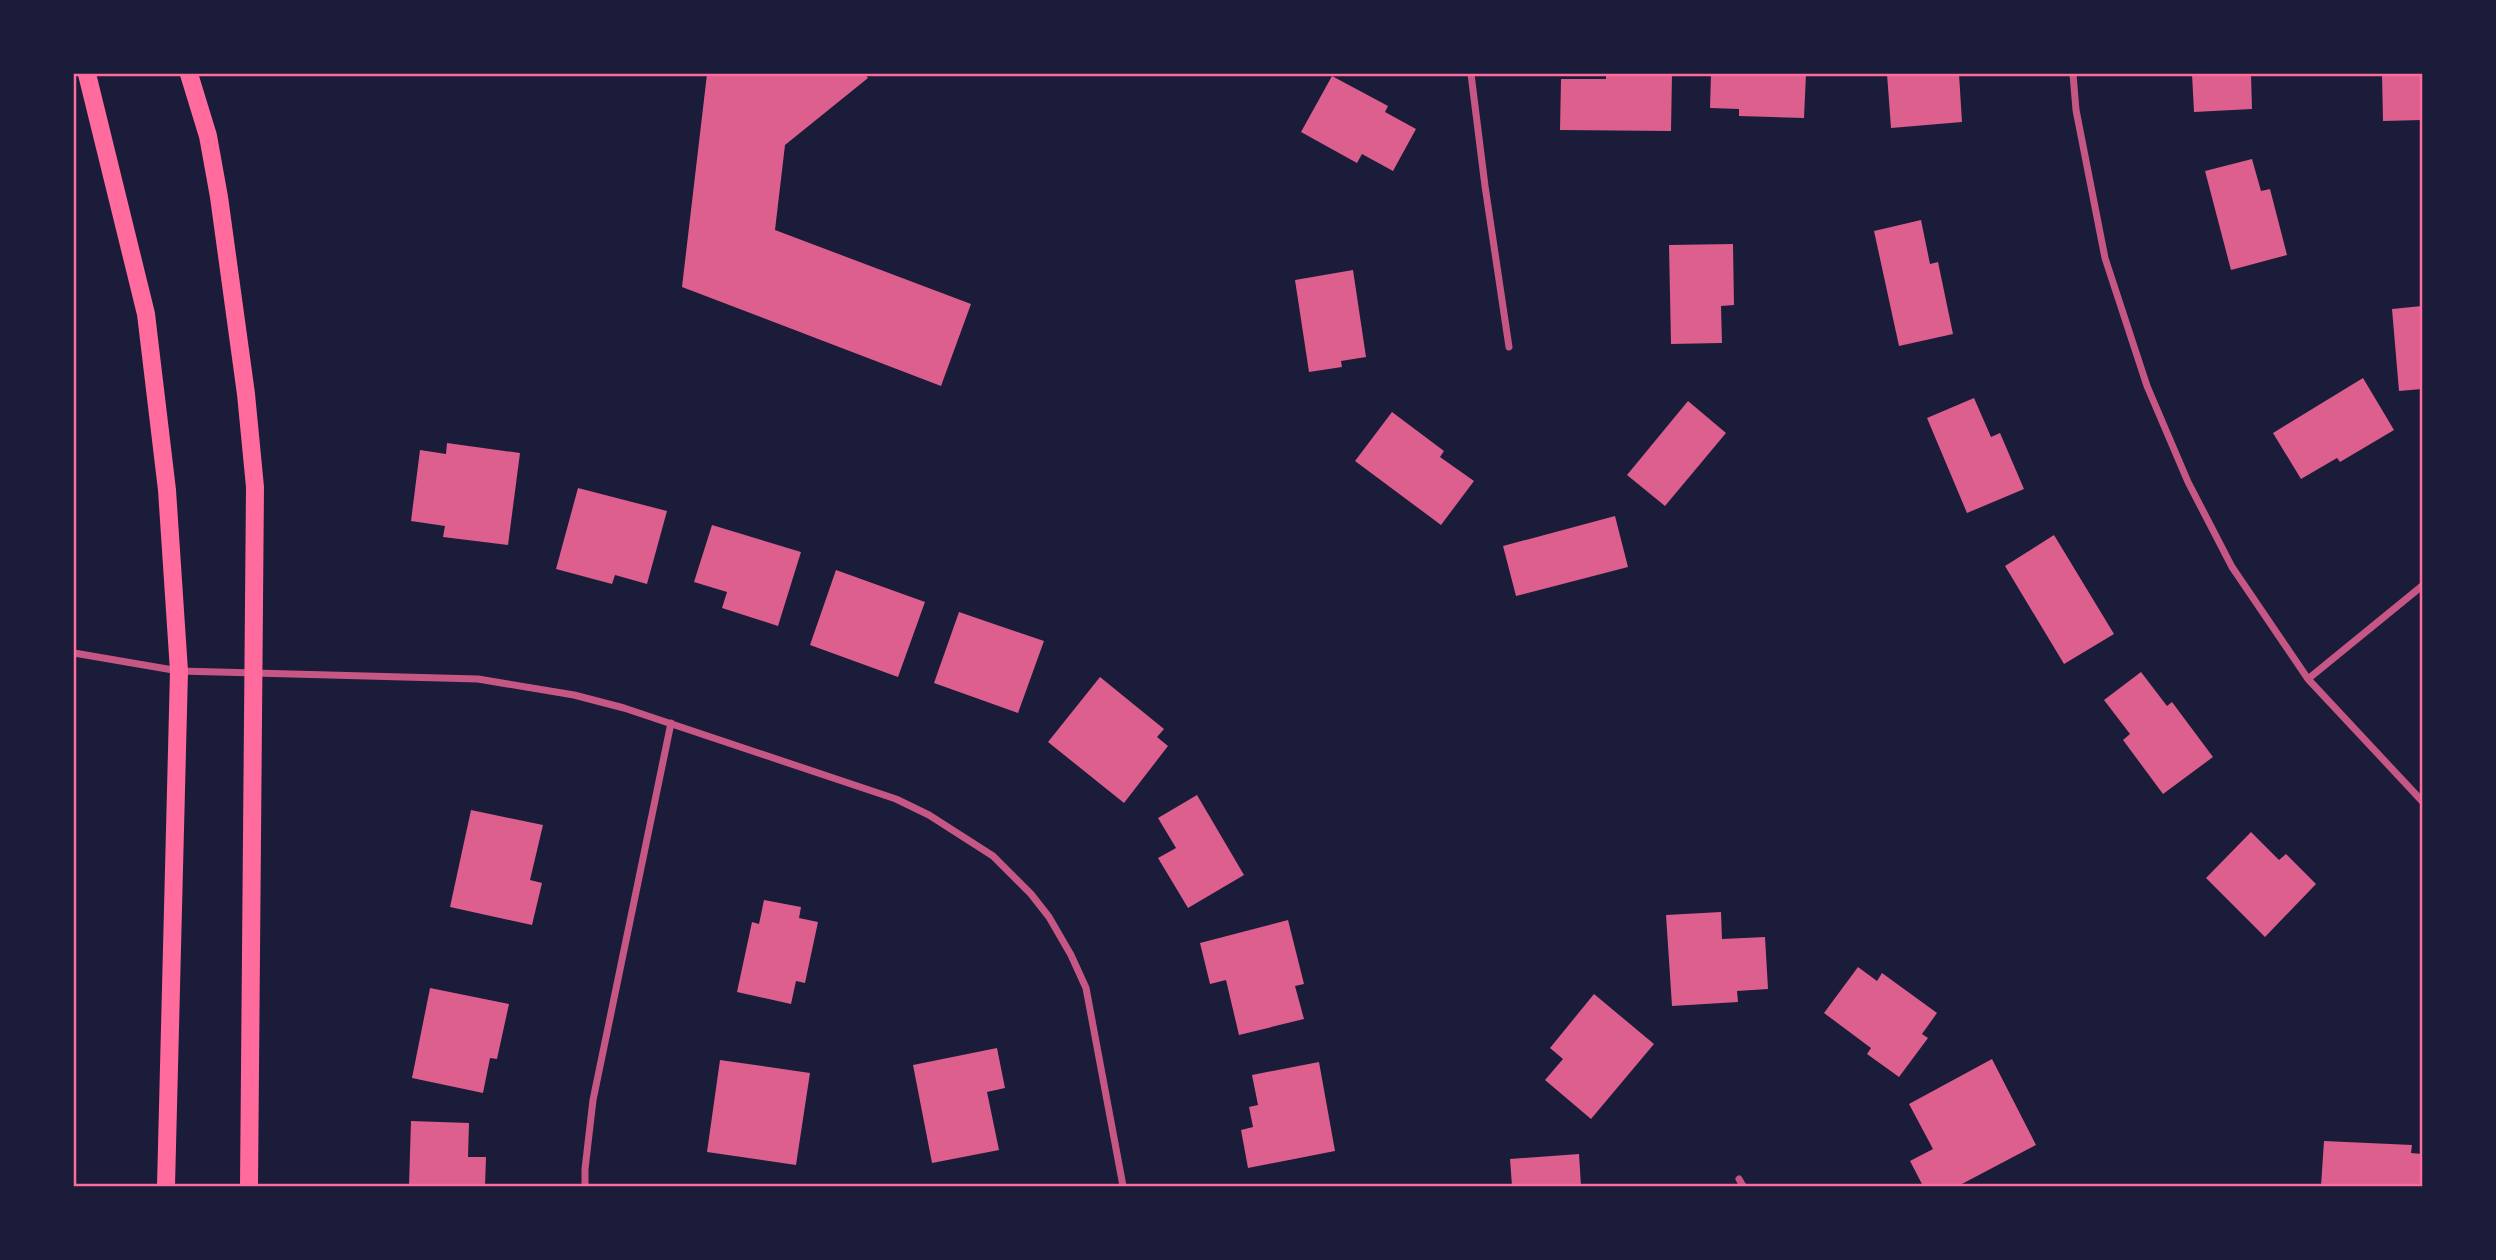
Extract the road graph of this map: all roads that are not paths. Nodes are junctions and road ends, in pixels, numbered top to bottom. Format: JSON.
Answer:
{"nodes":[{"id":1,"x":87,"y":74,"type":"edge"},
{"id":2,"x":189,"y":74,"type":"edge"},
{"id":3,"x":1471,"y":74,"type":"edge"},
{"id":4,"x":2073,"y":74,"type":"edge"},
{"id":5,"x":1509,"y":346,"type":"dead end"},
{"id":6,"x":2423,"y":586,"type":"edge"},
{"id":7,"x":74,"y":653,"type":"edge"},
{"id":8,"x":179,"y":671,"type":"junction"},
{"id":9,"x":253,"y":674,"type":"junction"},
{"id":10,"x":2308,"y":678,"type":"junction"},
{"id":11,"x":671,"y":723,"type":"junction"},
{"id":12,"x":2423,"y":801,"type":"edge"},
{"id":13,"x":166,"y":1186,"type":"edge"},
{"id":14,"x":249,"y":1186,"type":"edge"},
{"id":15,"x":585,"y":1186,"type":"edge"},
{"id":16,"x":1123,"y":1186,"type":"edge"}],
"edges":[{"from":1,"to":8,"type":"main road"},
{"from":2,"to":9,"type":"main road"},
{"from":3,"to":5,"type":"street"},
{"from":4,"to":10,"type":"street"},
{"from":6,"to":10,"type":"street"},
{"from":7,"to":8,"type":"street"},
{"from":8,"to":9,"type":"street"},
{"from":8,"to":13,"type":"main road"},
{"from":9,"to":11,"type":"street"},
{"from":9,"to":14,"type":"main road"},
{"from":10,"to":12,"type":"street"},
{"from":11,"to":15,"type":"street"},
{"from":11,"to":16,"type":"street"}]}
